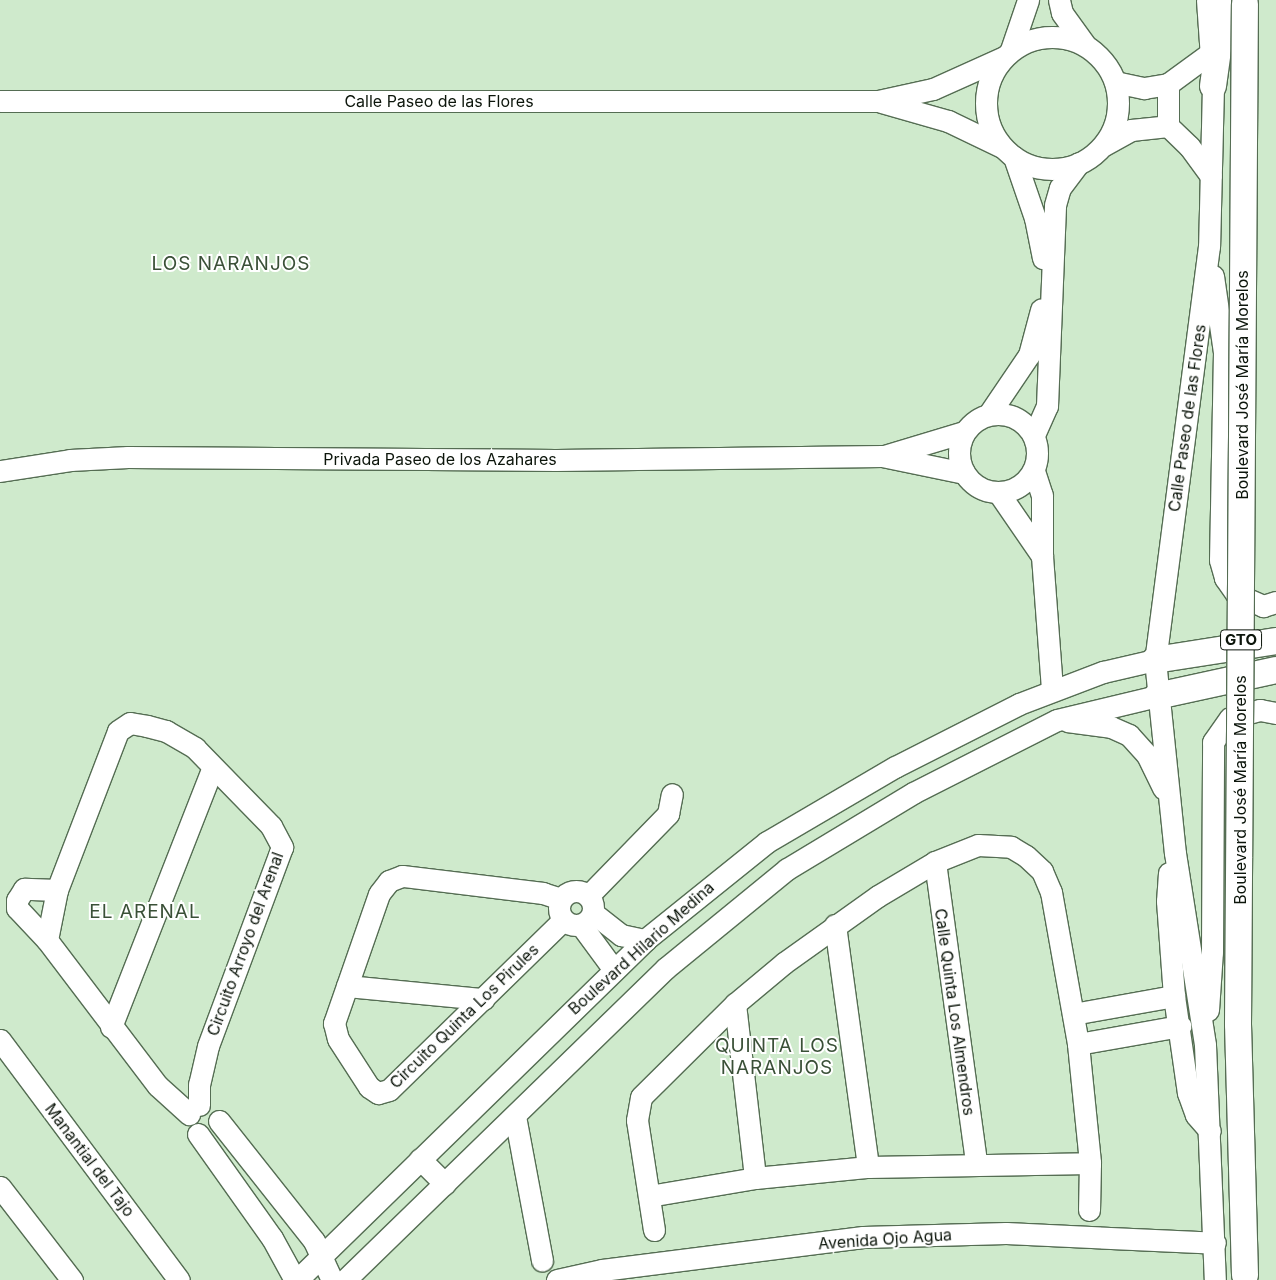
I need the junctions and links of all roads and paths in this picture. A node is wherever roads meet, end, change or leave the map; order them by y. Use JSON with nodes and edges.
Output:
{"nodes":[{"id":1,"x":1028,"y":0,"type":"edge"},
{"id":2,"x":1059,"y":0,"type":"edge"},
{"id":3,"x":1207,"y":0,"type":"edge"},
{"id":4,"x":1238,"y":1,"type":"edge"},
{"id":5,"x":1086,"y":45,"type":"junction"},
{"id":6,"x":1006,"y":54,"type":"junction"},
{"id":7,"x":1208,"y":54,"type":"junction"},
{"id":8,"x":1115,"y":82,"type":"junction"},
{"id":9,"x":1168,"y":84,"type":"junction"},
{"id":10,"x":1213,"y":86,"type":"junction"},
{"id":11,"x":878,"y":101,"type":"junction"},
{"id":12,"x":0,"y":102,"type":"edge"},
{"id":13,"x":1168,"y":126,"type":"junction"},
{"id":14,"x":1103,"y":145,"type":"junction"},
{"id":15,"x":1009,"y":152,"type":"junction"},
{"id":16,"x":1079,"y":164,"type":"junction"},
{"id":17,"x":1212,"y":176,"type":"junction"},
{"id":18,"x":1209,"y":246,"type":"junction"},
{"id":19,"x":989,"y":414,"type":"junction"},
{"id":20,"x":964,"y":432,"type":"junction"},
{"id":21,"x":1034,"y":435,"type":"junction"},
{"id":22,"x":882,"y":456,"type":"junction"},
{"id":23,"x":0,"y":471,"type":"edge"},
{"id":24,"x":1034,"y":471,"type":"junction"},
{"id":25,"x":964,"y":473,"type":"junction"},
{"id":26,"x":998,"y":492,"type":"junction"},
{"id":27,"x":1042,"y":556,"type":"junction"},
{"id":28,"x":1276,"y":602,"type":"edge"},
{"id":29,"x":1276,"y":640,"type":"edge"},
{"id":30,"x":1155,"y":660,"type":"junction"},
{"id":31,"x":1276,"y":670,"type":"edge"},
{"id":32,"x":1052,"y":689,"type":"junction"},
{"id":33,"x":1157,"y":696,"type":"junction"},
{"id":34,"x":1276,"y":713,"type":"edge"},
{"id":35,"x":1057,"y":720,"type":"junction"},
{"id":36,"x":213,"y":766,"type":"junction"},
{"id":37,"x":672,"y":794,"type":"dead end"},
{"id":38,"x":1172,"y":814,"type":"junction"},
{"id":39,"x":767,"y":842,"type":"junction"},
{"id":40,"x":1175,"y":853,"type":"junction"},
{"id":41,"x":935,"y":862,"type":"junction"},
{"id":42,"x":787,"y":869,"type":"junction"},
{"id":43,"x":57,"y":890,"type":"junction"},
{"id":44,"x":577,"y":911,"type":"junction"},
{"id":45,"x":834,"y":925,"type":"junction"},
{"id":46,"x":47,"y":940,"type":"junction"},
{"id":47,"x":645,"y":940,"type":"junction"},
{"id":48,"x":614,"y":970,"type":"junction"},
{"id":49,"x":347,"y":986,"type":"junction"},
{"id":50,"x":1174,"y":996,"type":"junction"},
{"id":51,"x":483,"y":999,"type":"junction"},
{"id":52,"x":1140,"y":1002,"type":"junction"},
{"id":53,"x":735,"y":1004,"type":"junction"},
{"id":54,"x":1073,"y":1014,"type":"junction"},
{"id":55,"x":111,"y":1026,"type":"junction"},
{"id":56,"x":1180,"y":1026,"type":"junction"},
{"id":57,"x":1143,"y":1030,"type":"junction"},
{"id":58,"x":0,"y":1040,"type":"edge"},
{"id":59,"x":1078,"y":1044,"type":"junction"},
{"id":60,"x":1205,"y":1046,"type":"junction"},
{"id":61,"x":194,"y":1110,"type":"junction"},
{"id":62,"x":514,"y":1116,"type":"junction"},
{"id":63,"x":219,"y":1121,"type":"junction"},
{"id":64,"x":1210,"y":1131,"type":"junction"},
{"id":65,"x":198,"y":1134,"type":"junction"},
{"id":66,"x":420,"y":1159,"type":"junction"},
{"id":67,"x":976,"y":1163,"type":"junction"},
{"id":68,"x":1090,"y":1163,"type":"junction"},
{"id":69,"x":868,"y":1167,"type":"junction"},
{"id":70,"x":754,"y":1178,"type":"junction"},
{"id":71,"x":445,"y":1184,"type":"junction"},
{"id":72,"x":0,"y":1187,"type":"edge"},
{"id":73,"x":649,"y":1196,"type":"junction"},
{"id":74,"x":1090,"y":1210,"type":"dead end"},
{"id":75,"x":654,"y":1230,"type":"dead end"},
{"id":76,"x":1215,"y":1243,"type":"junction"},
{"id":77,"x":322,"y":1255,"type":"junction"},
{"id":78,"x":542,"y":1260,"type":"dead end"},
{"id":79,"x":174,"y":1278,"type":"edge"},
{"id":80,"x":1245,"y":1278,"type":"edge"},
{"id":81,"x":72,"y":1280,"type":"edge"},
{"id":82,"x":296,"y":1280,"type":"edge"},
{"id":83,"x":332,"y":1280,"type":"edge"},
{"id":84,"x":345,"y":1280,"type":"edge"},
{"id":85,"x":557,"y":1280,"type":"edge"},
{"id":86,"x":1215,"y":1280,"type":"edge"}],
"edges":[{"from":1,"to":6,"type":"street"},
{"from":2,"to":5,"type":"street"},
{"from":3,"to":7,"type":"street","name":"Calle Paseo de las Flores"},
{"from":4,"to":10,"type":"main road"},
{"from":4,"to":80,"type":"main road","name":"Boulevard José María Morelos","number":"GTO","bridge":true},
{"from":5,"to":6,"type":"street"},
{"from":5,"to":8,"type":"street"},
{"from":6,"to":11,"type":"street","name":"Calle Paseo de las Flores"},
{"from":6,"to":15,"type":"street"},
{"from":7,"to":9,"type":"street"},
{"from":7,"to":10,"type":"street","name":"Calle Paseo de las Flores"},
{"from":8,"to":9,"type":"street"},
{"from":8,"to":14,"type":"street"},
{"from":9,"to":13,"type":"street"},
{"from":10,"to":17,"type":"street","name":"Calle Paseo de las Flores"},
{"from":11,"to":12,"type":"street","name":"Calle Paseo de las Flores"},
{"from":11,"to":15,"type":"street","name":"Calle Paseo de las Flores"},
{"from":13,"to":14,"type":"street"},
{"from":13,"to":17,"type":"street"},
{"from":14,"to":16,"type":"street"},
{"from":15,"to":16,"type":"street"},
{"from":15,"to":19,"type":"street"},
{"from":16,"to":21,"type":"street"},
{"from":17,"to":18,"type":"street","name":"Calle Paseo de las Flores"},
{"from":18,"to":28,"type":"street"},
{"from":18,"to":30,"type":"street","name":"Calle Paseo de las Flores"},
{"from":19,"to":20,"type":"street"},
{"from":19,"to":21,"type":"street"},
{"from":20,"to":22,"type":"street","name":"Privada Paseo de los Azahares"},
{"from":20,"to":25,"type":"street"},
{"from":21,"to":24,"type":"street"},
{"from":22,"to":23,"type":"street","name":"Privada Paseo de los Azahares"},
{"from":22,"to":25,"type":"street","name":"Privada Paseo de los Azahares"},
{"from":24,"to":26,"type":"street"},
{"from":24,"to":27,"type":"street"},
{"from":25,"to":26,"type":"street"},
{"from":26,"to":27,"type":"street"},
{"from":27,"to":32,"type":"street"},
{"from":29,"to":30,"type":"main road","name":"Boulevard Hilario Medina"},
{"from":30,"to":32,"type":"street","name":"Boulevard Hilario Medina"},
{"from":30,"to":33,"type":"street","name":"Calle Paseo de las Flores"},
{"from":31,"to":33,"type":"main road","name":"Boulevard Hilario Medina"},
{"from":32,"to":39,"type":"street","name":"Boulevard Hilario Medina"},
{"from":33,"to":35,"type":"street","name":"Boulevard Hilario Medina"},
{"from":33,"to":38,"type":"street","name":"Calle Paseo de las Flores"},
{"from":34,"to":60,"type":"street"},
{"from":35,"to":38,"type":"street"},
{"from":35,"to":42,"type":"street","name":"Boulevard Hilario Medina"},
{"from":36,"to":43,"type":"street","name":"Circuito Arroyo del Arenal"},
{"from":36,"to":55,"type":"street"},
{"from":36,"to":61,"type":"street","name":"Circuito Arroyo del Arenal"},
{"from":37,"to":44,"type":"street"},
{"from":38,"to":40,"type":"street"},
{"from":39,"to":42,"type":"street"},
{"from":39,"to":47,"type":"street","name":"Boulevard Hilario Medina"},
{"from":40,"to":50,"type":"street"},
{"from":40,"to":60,"type":"street"},
{"from":41,"to":45,"type":"street"},
{"from":41,"to":54,"type":"street"},
{"from":41,"to":67,"type":"street","name":"Calle Quinta Los Almendros"},
{"from":42,"to":62,"type":"street","name":"Boulevard Hilario Medina"},
{"from":43,"to":46,"type":"street","name":"Circuito Arroyo del Arenal"},
{"from":43,"to":46,"type":"street"},
{"from":44,"to":47,"type":"street","name":"Circuito Quinta Los Pirules"},
{"from":44,"to":48,"type":"street"},
{"from":44,"to":49,"type":"street","name":"Circuito Quinta Los Pirules"},
{"from":44,"to":51,"type":"street","name":"Circuito Quinta Los Pirules"},
{"from":45,"to":53,"type":"street"},
{"from":45,"to":69,"type":"street"},
{"from":46,"to":55,"type":"street"},
{"from":47,"to":48,"type":"street","name":"Boulevard Hilario Medina"},
{"from":48,"to":66,"type":"street","name":"Boulevard Hilario Medina"},
{"from":49,"to":51,"type":"street"},
{"from":49,"to":51,"type":"street","name":"Circuito Quinta Los Pirules"},
{"from":50,"to":52,"type":"street"},
{"from":50,"to":56,"type":"street"},
{"from":52,"to":54,"type":"street"},
{"from":52,"to":57,"type":"street"},
{"from":53,"to":70,"type":"street"},
{"from":53,"to":73,"type":"street"},
{"from":54,"to":59,"type":"street"},
{"from":55,"to":61,"type":"street"},
{"from":56,"to":57,"type":"street"},
{"from":56,"to":64,"type":"street"},
{"from":57,"to":59,"type":"street"},
{"from":58,"to":79,"type":"street","name":"Manantial del Tajo"},
{"from":59,"to":68,"type":"street"},
{"from":60,"to":64,"type":"street"},
{"from":61,"to":63,"type":"street"},
{"from":61,"to":65,"type":"street"},
{"from":62,"to":71,"type":"street","name":"Boulevard Hilario Medina"},
{"from":62,"to":78,"type":"street"},
{"from":63,"to":65,"type":"street"},
{"from":63,"to":77,"type":"street"},
{"from":64,"to":76,"type":"street"},
{"from":65,"to":82,"type":"street"},
{"from":66,"to":71,"type":"street"},
{"from":66,"to":77,"type":"street","name":"Boulevard Hilario Medina"},
{"from":67,"to":68,"type":"street"},
{"from":67,"to":69,"type":"street"},
{"from":68,"to":74,"type":"street"},
{"from":69,"to":70,"type":"street"},
{"from":70,"to":73,"type":"street"},
{"from":71,"to":84,"type":"street","name":"Boulevard Hilario Medina"},
{"from":72,"to":81,"type":"street"},
{"from":73,"to":75,"type":"street"},
{"from":76,"to":85,"type":"street","name":"Avenida Ojo Agua"},
{"from":76,"to":86,"type":"street"},
{"from":77,"to":82,"type":"street","name":"Boulevard Hilario Medina"},
{"from":77,"to":83,"type":"street"}]}
